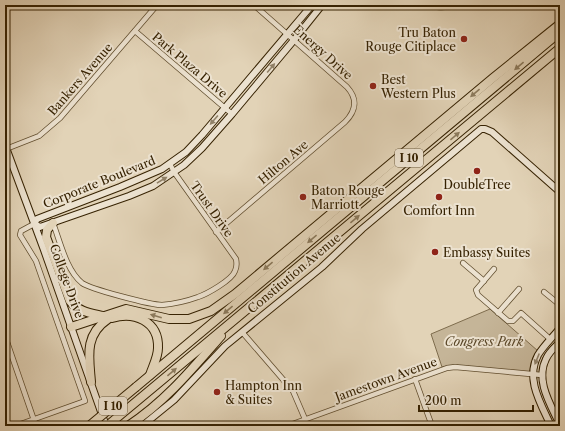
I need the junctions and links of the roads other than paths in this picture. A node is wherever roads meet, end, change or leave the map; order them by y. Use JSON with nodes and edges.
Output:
{"nodes":[{"id":1,"x":157,"y":5,"type":"edge"},
{"id":2,"x":254,"y":5,"type":"edge"},
{"id":3,"x":312,"y":5,"type":"edge"},
{"id":4,"x":322,"y":5,"type":"edge"},
{"id":5,"x":428,"y":5,"type":"edge"},
{"id":6,"x":454,"y":5,"type":"edge"},
{"id":7,"x":560,"y":24,"type":"edge"},
{"id":8,"x":135,"y":31,"type":"junction"},
{"id":9,"x":560,"y":32,"type":"edge"},
{"id":10,"x":288,"y":35,"type":"junction"},
{"id":11,"x":294,"y":40,"type":"junction"},
{"id":12,"x":560,"y":48,"type":"edge"},
{"id":13,"x":256,"y":72,"type":"junction"},
{"id":14,"x":257,"y":84,"type":"junction"},
{"id":15,"x":355,"y":102,"type":"joint"},
{"id":16,"x":225,"y":108,"type":"junction"},
{"id":17,"x":232,"y":114,"type":"junction"},
{"id":18,"x":5,"y":148,"type":"edge"},
{"id":19,"x":186,"y":152,"type":"junction"},
{"id":20,"x":170,"y":164,"type":"junction"},
{"id":21,"x":184,"y":165,"type":"junction"},
{"id":22,"x":174,"y":172,"type":"junction"},
{"id":23,"x":140,"y":179,"type":"junction"},
{"id":24,"x":120,"y":187,"type":"junction"},
{"id":25,"x":560,"y":192,"type":"edge"},
{"id":26,"x":126,"y":197,"type":"junction"},
{"id":27,"x":84,"y":201,"type":"junction"},
{"id":28,"x":113,"y":202,"type":"junction"},
{"id":29,"x":84,"y":212,"type":"junction"},
{"id":30,"x":54,"y":223,"type":"junction"},
{"id":31,"x":34,"y":224,"type":"junction"},
{"id":32,"x":216,"y":232,"type":"junction"},
{"id":33,"x":463,"y":263,"type":"dead end"},
{"id":34,"x":494,"y":269,"type":"dead end"},
{"id":35,"x":484,"y":281,"type":"junction"},
{"id":36,"x":518,"y":289,"type":"dead end"},
{"id":37,"x":544,"y":292,"type":"dead end"},
{"id":38,"x":560,"y":305,"type":"edge"},
{"id":39,"x":498,"y":313,"type":"junction"},
{"id":40,"x":239,"y":316,"type":"junction"},
{"id":41,"x":106,"y":318,"type":"junction"},
{"id":42,"x":560,"y":328,"type":"edge"},
{"id":43,"x":72,"y":329,"type":"junction"},
{"id":44,"x":242,"y":332,"type":"junction"},
{"id":45,"x":5,"y":336,"type":"edge"},
{"id":46,"x":550,"y":339,"type":"junction"},
{"id":47,"x":560,"y":342,"type":"edge"},
{"id":48,"x":150,"y":375,"type":"junction"},
{"id":49,"x":533,"y":375,"type":"junction"},
{"id":50,"x":542,"y":375,"type":"junction"},
{"id":51,"x":415,"y":379,"type":"junction"},
{"id":52,"x":91,"y":382,"type":"junction"},
{"id":53,"x":33,"y":419,"type":"junction"},
{"id":54,"x":305,"y":420,"type":"junction"},
{"id":55,"x":130,"y":425,"type":"edge"},
{"id":56,"x":560,"y":425,"type":"edge"},
{"id":57,"x":15,"y":426,"type":"edge"},
{"id":58,"x":36,"y":426,"type":"edge"},
{"id":59,"x":89,"y":426,"type":"edge"},
{"id":60,"x":106,"y":426,"type":"edge"},
{"id":61,"x":142,"y":426,"type":"edge"},
{"id":62,"x":287,"y":426,"type":"edge"},
{"id":63,"x":432,"y":426,"type":"edge"},
{"id":64,"x":551,"y":426,"type":"edge"}],
"edges":[{"from":1,"to":8,"type":"street","name":"Bankers Avenue"},
{"from":2,"to":10,"type":"street","name":"Energy Drive"},
{"from":3,"to":10,"type":"street","name":"Corporate Boulevard"},
{"from":4,"to":11,"type":"street","name":"Corporate Boulevard"},
{"from":5,"to":6,"type":"street"},
{"from":7,"to":41,"type":"highway","one_way":true},
{"from":8,"to":16,"type":"street","name":"Park Plaza Drive"},
{"from":8,"to":18,"type":"street","name":"Bankers Avenue"},
{"from":9,"to":48,"type":"highway","number":"I 10","one_way":true},
{"from":10,"to":11,"type":"street","name":"Energy Drive"},
{"from":10,"to":13,"type":"street","name":"Corporate Boulevard"},
{"from":14,"to":11,"type":"street","name":"Corporate Boulevard","one_way":true},
{"from":11,"to":15,"type":"street","name":"Energy Drive"},
{"from":40,"to":12,"type":"highway","number":"I 10","one_way":true},
{"from":13,"to":14,"type":"street"},
{"from":13,"to":16,"type":"street","name":"Corporate Boulevard"},
{"from":14,"to":17,"type":"street","name":"Corporate Boulevard"},
{"from":15,"to":32,"type":"street","name":"Hilton Ave"},
{"from":16,"to":17,"type":"street","name":"Park Plaza Drive"},
{"from":16,"to":19,"type":"street","name":"Corporate Boulevard","one_way":true},
{"from":17,"to":21,"type":"street","name":"Corporate Boulevard"},
{"from":18,"to":31,"type":"street","name":"College Drive"},
{"from":19,"to":20,"type":"street","name":"Corporate Boulevard"},
{"from":19,"to":21,"type":"street"},
{"from":20,"to":22,"type":"street","name":"Trust Drive"},
{"from":20,"to":23,"type":"street","name":"Corporate Boulevard"},
{"from":21,"to":22,"type":"street","name":"Corporate Boulevard"},
{"from":26,"to":22,"type":"street","name":"Corporate Boulevard","one_way":true},
{"from":22,"to":32,"type":"street","name":"Trust Drive"},
{"from":23,"to":24,"type":"street","name":"Corporate Boulevard"},
{"from":23,"to":26,"type":"street"},
{"from":24,"to":27,"type":"street","name":"Corporate Boulevard"},
{"from":24,"to":28,"type":"street"},
{"from":25,"to":44,"type":"street","name":"Constitution Avenue"},
{"from":26,"to":28,"type":"street","name":"Corporate Boulevard"},
{"from":27,"to":29,"type":"street"},
{"from":27,"to":31,"type":"street","name":"Corporate Boulevard"},
{"from":28,"to":29,"type":"street","name":"Corporate Boulevard"},
{"from":29,"to":30,"type":"street","name":"Corporate Boulevard"},
{"from":30,"to":31,"type":"street","name":"Corporate Boulevard"},
{"from":30,"to":32,"type":"street","name":"Trust Drive"},
{"from":30,"to":41,"type":"highway"},
{"from":31,"to":43,"type":"street","name":"College Drive"},
{"from":31,"to":53,"type":"street"},
{"from":33,"to":35,"type":"street"},
{"from":34,"to":35,"type":"street"},
{"from":35,"to":39,"type":"street"},
{"from":36,"to":39,"type":"street"},
{"from":37,"to":38,"type":"street"},
{"from":39,"to":46,"type":"street"},
{"from":40,"to":55,"type":"highway"},
{"from":60,"to":40,"type":"highway","number":"I 10","one_way":true},
{"from":41,"to":43,"type":"highway"},
{"from":41,"to":48,"type":"highway"},
{"from":41,"to":52,"type":"highway"},
{"from":42,"to":46,"type":"street"},
{"from":43,"to":52,"type":"street","name":"College Drive"},
{"from":44,"to":54,"type":"street"},
{"from":44,"to":61,"type":"street","name":"Constitution Avenue"},
{"from":45,"to":53,"type":"street"},
{"from":46,"to":49,"type":"street","one_way":true},
{"from":47,"to":50,"type":"street"},
{"from":48,"to":59,"type":"highway","number":"I 10","bridge":true},
{"from":49,"to":50,"type":"street","name":"Jamestown Avenue"},
{"from":49,"to":51,"type":"street","name":"Jamestown Avenue"},
{"from":49,"to":64,"type":"street"},
{"from":50,"to":56,"type":"street"},
{"from":51,"to":54,"type":"street","name":"Jamestown Avenue"},
{"from":51,"to":63,"type":"street"},
{"from":52,"to":60,"type":"street","name":"College Drive"},
{"from":53,"to":57,"type":"street"},
{"from":53,"to":58,"type":"street"},
{"from":54,"to":62,"type":"street","name":"Jamestown Avenue"}]}
